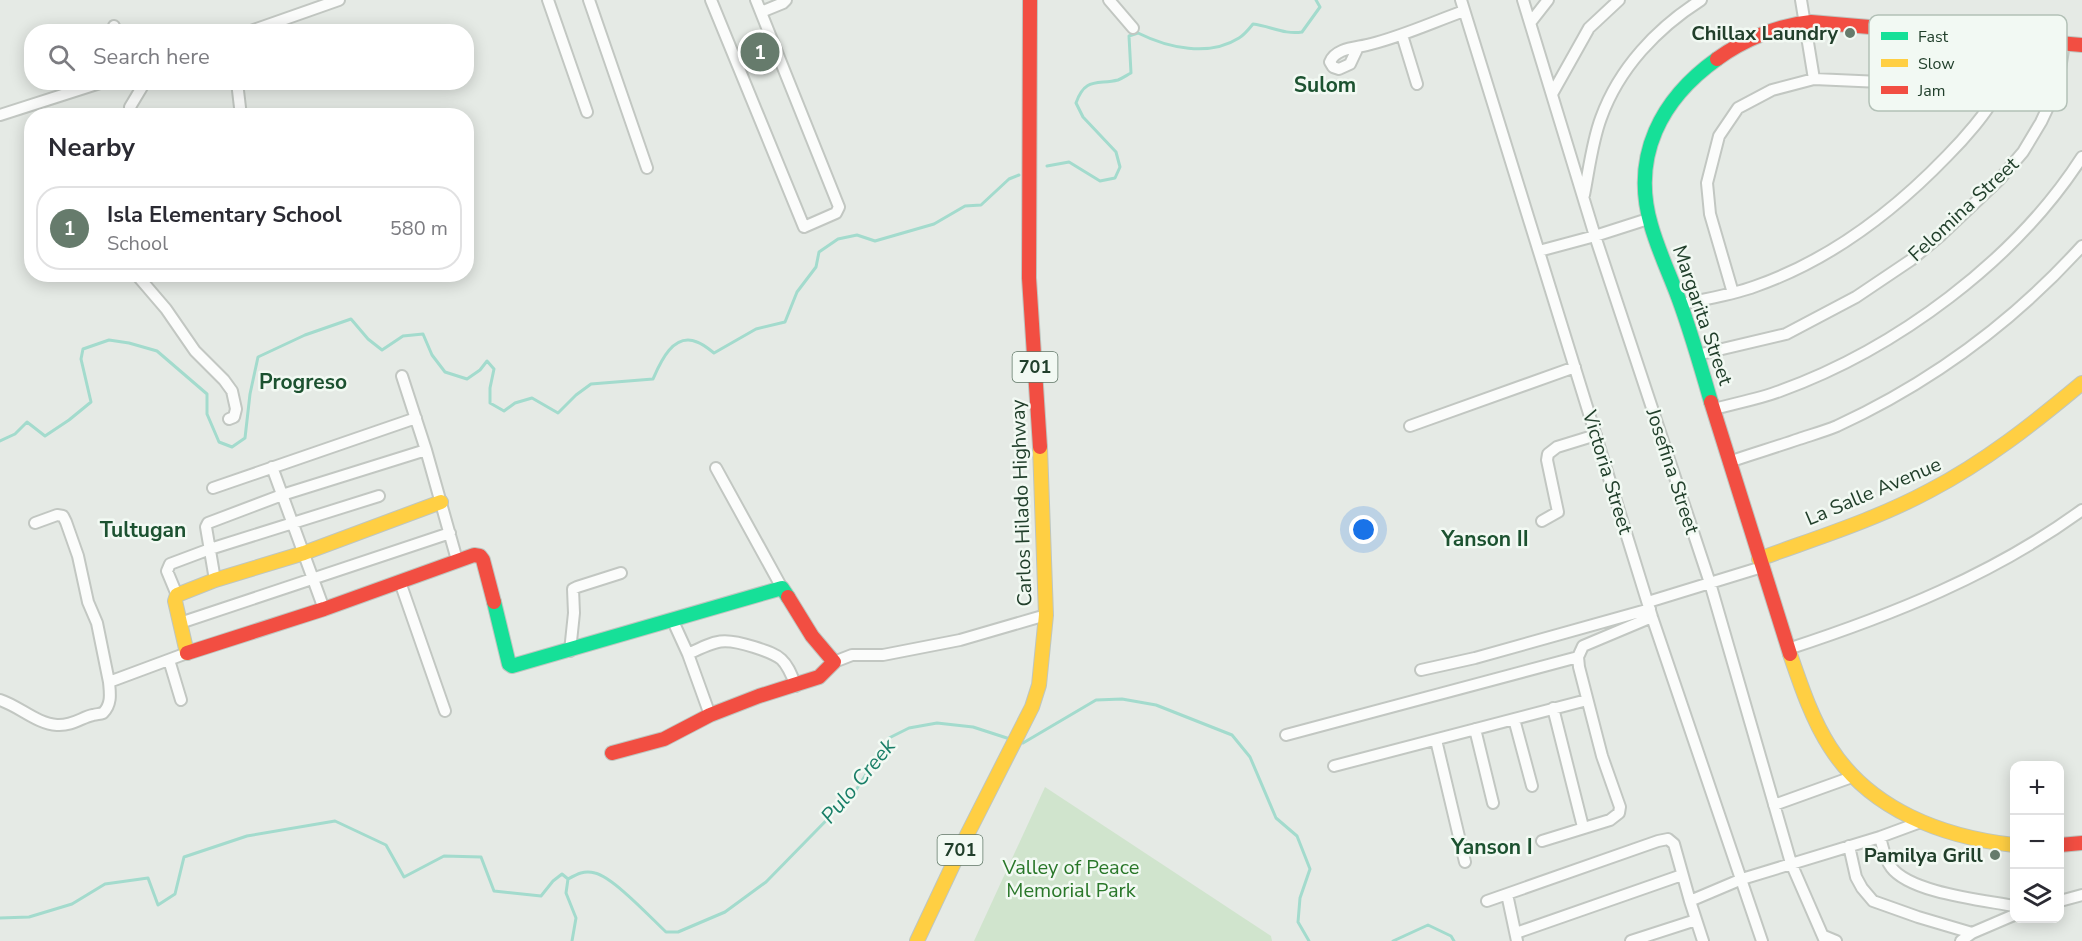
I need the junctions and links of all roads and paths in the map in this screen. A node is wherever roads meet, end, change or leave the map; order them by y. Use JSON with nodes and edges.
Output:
{"nodes":[{"id":1,"x":339,"y":0,"type":"edge"},
{"id":2,"x":548,"y":0,"type":"edge"},
{"id":3,"x":589,"y":0,"type":"edge"},
{"id":4,"x":711,"y":0,"type":"edge"},
{"id":5,"x":756,"y":0,"type":"edge"},
{"id":6,"x":786,"y":0,"type":"edge"},
{"id":7,"x":1030,"y":0,"type":"edge"},
{"id":8,"x":1109,"y":0,"type":"edge"},
{"id":9,"x":1523,"y":0,"type":"edge"},
{"id":10,"x":1548,"y":0,"type":"edge"},
{"id":11,"x":1619,"y":0,"type":"edge"},
{"id":12,"x":1701,"y":0,"type":"edge"},
{"id":13,"x":1801,"y":0,"type":"edge"},
{"id":14,"x":1462,"y":5,"type":"edge"},
{"id":15,"x":761,"y":12,"type":"junction"},
{"id":16,"x":1530,"y":23,"type":"junction"},
{"id":17,"x":1805,"y":23,"type":"junction"},
{"id":18,"x":271,"y":24,"type":"edge"},
{"id":19,"x":1133,"y":28,"type":"dead end"},
{"id":20,"x":1869,"y":28,"type":"edge"},
{"id":21,"x":1402,"y":35,"type":"junction"},
{"id":22,"x":2067,"y":44,"type":"edge"},
{"id":23,"x":2082,"y":45,"type":"edge"},
{"id":24,"x":1358,"y":47,"type":"dead end"},
{"id":25,"x":1814,"y":79,"type":"junction"},
{"id":26,"x":1869,"y":81,"type":"edge"},
{"id":27,"x":1417,"y":84,"type":"dead end"},
{"id":28,"x":78,"y":90,"type":"edge"},
{"id":29,"x":140,"y":90,"type":"edge"},
{"id":30,"x":238,"y":90,"type":"edge"},
{"id":31,"x":1552,"y":94,"type":"junction"},
{"id":32,"x":130,"y":108,"type":"edge"},
{"id":33,"x":240,"y":108,"type":"edge"},
{"id":34,"x":1984,"y":111,"type":"edge"},
{"id":35,"x":2046,"y":111,"type":"edge"},
{"id":36,"x":586,"y":112,"type":"dead end"},
{"id":37,"x":0,"y":115,"type":"edge"},
{"id":38,"x":2082,"y":157,"type":"edge"},
{"id":39,"x":647,"y":168,"type":"dead end"},
{"id":40,"x":1584,"y":195,"type":"junction"},
{"id":41,"x":1648,"y":219,"type":"junction"},
{"id":42,"x":1595,"y":236,"type":"junction"},
{"id":43,"x":2082,"y":246,"type":"edge"},
{"id":44,"x":1539,"y":251,"type":"junction"},
{"id":45,"x":143,"y":282,"type":"edge"},
{"id":46,"x":1733,"y":293,"type":"junction"},
{"id":47,"x":1681,"y":304,"type":"junction"},
{"id":48,"x":1697,"y":356,"type":"junction"},
{"id":49,"x":1575,"y":368,"type":"junction"},
{"id":50,"x":402,"y":376,"type":"dead end"},
{"id":51,"x":2082,"y":383,"type":"edge"},
{"id":52,"x":1714,"y":409,"type":"junction"},
{"id":53,"x":416,"y":418,"type":"junction"},
{"id":54,"x":229,"y":419,"type":"dead end"},
{"id":55,"x":1410,"y":426,"type":"dead end"},
{"id":56,"x":1596,"y":435,"type":"junction"},
{"id":57,"x":426,"y":450,"type":"junction"},
{"id":58,"x":1729,"y":462,"type":"junction"},
{"id":59,"x":272,"y":467,"type":"junction"},
{"id":60,"x":716,"y":468,"type":"dead end"},
{"id":61,"x":213,"y":488,"type":"dead end"},
{"id":62,"x":282,"y":495,"type":"junction"},
{"id":63,"x":379,"y":496,"type":"dead end"},
{"id":64,"x":441,"y":502,"type":"junction"},
{"id":65,"x":2082,"y":510,"type":"edge"},
{"id":66,"x":1542,"y":521,"type":"dead end"},
{"id":67,"x":35,"y":523,"type":"dead end"},
{"id":68,"x":293,"y":525,"type":"junction"},
{"id":69,"x":450,"y":533,"type":"junction"},
{"id":70,"x":210,"y":549,"type":"junction"},
{"id":71,"x":304,"y":553,"type":"junction"},
{"id":72,"x":457,"y":560,"type":"junction"},
{"id":73,"x":1760,"y":563,"type":"junction"},
{"id":74,"x":621,"y":573,"type":"dead end"},
{"id":75,"x":312,"y":578,"type":"junction"},
{"id":76,"x":215,"y":580,"type":"junction"},
{"id":77,"x":400,"y":582,"type":"junction"},
{"id":78,"x":1710,"y":583,"type":"junction"},
{"id":79,"x":782,"y":588,"type":"junction"},
{"id":80,"x":177,"y":595,"type":"junction"},
{"id":81,"x":324,"y":609,"type":"junction"},
{"id":82,"x":1650,"y":609,"type":"junction"},
{"id":83,"x":1046,"y":615,"type":"junction"},
{"id":84,"x":672,"y":619,"type":"junction"},
{"id":85,"x":180,"y":623,"type":"junction"},
{"id":86,"x":1788,"y":649,"type":"junction"},
{"id":87,"x":570,"y":651,"type":"junction"},
{"id":88,"x":187,"y":653,"type":"junction"},
{"id":89,"x":688,"y":654,"type":"junction"},
{"id":90,"x":1578,"y":657,"type":"junction"},
{"id":91,"x":169,"y":660,"type":"junction"},
{"id":92,"x":834,"y":662,"type":"junction"},
{"id":93,"x":1421,"y":670,"type":"dead end"},
{"id":94,"x":109,"y":682,"type":"junction"},
{"id":95,"x":796,"y":686,"type":"junction"},
{"id":96,"x":0,"y":700,"type":"edge"},
{"id":97,"x":181,"y":700,"type":"dead end"},
{"id":98,"x":1587,"y":700,"type":"junction"},
{"id":99,"x":1553,"y":708,"type":"junction"},
{"id":100,"x":445,"y":711,"type":"dead end"},
{"id":101,"x":710,"y":715,"type":"junction"},
{"id":102,"x":1514,"y":719,"type":"junction"},
{"id":103,"x":1475,"y":729,"type":"junction"},
{"id":104,"x":1286,"y":735,"type":"dead end"},
{"id":105,"x":1436,"y":741,"type":"junction"},
{"id":106,"x":612,"y":753,"type":"dead end"},
{"id":107,"x":1334,"y":766,"type":"dead end"},
{"id":108,"x":1852,"y":777,"type":"junction"},
{"id":109,"x":1532,"y":786,"type":"dead end"},
{"id":110,"x":1493,"y":803,"type":"dead end"},
{"id":111,"x":1774,"y":805,"type":"junction"},
{"id":112,"x":1918,"y":823,"type":"junction"},
{"id":113,"x":1584,"y":827,"type":"junction"},
{"id":114,"x":1880,"y":837,"type":"junction"},
{"id":115,"x":1542,"y":841,"type":"dead end"},
{"id":116,"x":2082,"y":843,"type":"edge"},
{"id":117,"x":2010,"y":845,"type":"edge"},
{"id":118,"x":2064,"y":845,"type":"edge"},
{"id":119,"x":1849,"y":846,"type":"junction"},
{"id":120,"x":1465,"y":862,"type":"dead end"},
{"id":121,"x":1791,"y":863,"type":"junction"},
{"id":122,"x":1682,"y":875,"type":"junction"},
{"id":123,"x":1742,"y":879,"type":"junction"},
{"id":124,"x":1507,"y":894,"type":"junction"},
{"id":125,"x":2082,"y":895,"type":"edge"},
{"id":126,"x":2064,"y":900,"type":"edge"},
{"id":127,"x":1487,"y":901,"type":"dead end"},
{"id":128,"x":1690,"y":901,"type":"junction"},
{"id":129,"x":2010,"y":905,"type":"edge"},
{"id":130,"x":2010,"y":917,"type":"edge"},
{"id":131,"x":1696,"y":920,"type":"junction"},
{"id":132,"x":1972,"y":933,"type":"junction"},
{"id":133,"x":1517,"y":937,"type":"edge"},
{"id":134,"x":1824,"y":939,"type":"edge"},
{"id":135,"x":917,"y":941,"type":"edge"},
{"id":136,"x":1631,"y":941,"type":"edge"},
{"id":137,"x":1703,"y":941,"type":"edge"},
{"id":138,"x":1762,"y":941,"type":"edge"},
{"id":139,"x":1836,"y":941,"type":"edge"},
{"id":140,"x":1961,"y":941,"type":"edge"}],
"edges":[{"from":1,"to":18,"type":"street"},
{"from":2,"to":36,"type":"street"},
{"from":3,"to":39,"type":"street"},
{"from":4,"to":15,"type":"street"},
{"from":5,"to":15,"type":"street"},
{"from":6,"to":15,"type":"street"},
{"from":7,"to":83,"type":"street","name":"Carlos Hilado Highway","number":"701"},
{"from":8,"to":19,"type":"street"},
{"from":9,"to":16,"type":"street","name":"Josefina Street"},
{"from":10,"to":16,"type":"street"},
{"from":11,"to":31,"type":"street"},
{"from":12,"to":40,"type":"street"},
{"from":13,"to":17,"type":"street"},
{"from":14,"to":21,"type":"street"},
{"from":14,"to":44,"type":"street","name":"Victoria Street"},
{"from":16,"to":31,"type":"street","name":"Josefina Street"},
{"from":17,"to":20,"type":"street","name":"Margarita Street"},
{"from":17,"to":25,"type":"street"},
{"from":17,"to":41,"type":"street","name":"Margarita Street"},
{"from":21,"to":24,"type":"street"},
{"from":21,"to":27,"type":"street"},
{"from":22,"to":23,"type":"street","name":"Margarita Street"},
{"from":25,"to":26,"type":"street"},
{"from":25,"to":46,"type":"street"},
{"from":28,"to":37,"type":"street"},
{"from":29,"to":32,"type":"street"},
{"from":30,"to":33,"type":"street"},
{"from":31,"to":40,"type":"street","name":"Josefina Street"},
{"from":34,"to":46,"type":"street"},
{"from":35,"to":48,"type":"street","name":"Felomina Street"},
{"from":38,"to":52,"type":"street"},
{"from":40,"to":42,"type":"street","name":"Josefina Street"},
{"from":41,"to":42,"type":"street"},
{"from":41,"to":47,"type":"street","name":"Margarita Street"},
{"from":42,"to":44,"type":"street"},
{"from":42,"to":78,"type":"street","name":"Josefina Street"},
{"from":43,"to":58,"type":"street"},
{"from":44,"to":49,"type":"street","name":"Victoria Street"},
{"from":45,"to":54,"type":"street"},
{"from":46,"to":47,"type":"street"},
{"from":47,"to":48,"type":"street","name":"Margarita Street"},
{"from":48,"to":52,"type":"street","name":"Margarita Street"},
{"from":49,"to":55,"type":"street"},
{"from":49,"to":56,"type":"street","name":"Victoria Street"},
{"from":50,"to":53,"type":"street"},
{"from":51,"to":73,"type":"street","name":"La Salle Avenue"},
{"from":52,"to":58,"type":"street","name":"Margarita Street"},
{"from":53,"to":57,"type":"street"},
{"from":53,"to":59,"type":"street"},
{"from":56,"to":66,"type":"street"},
{"from":56,"to":82,"type":"street","name":"Victoria Street"},
{"from":57,"to":62,"type":"street"},
{"from":57,"to":64,"type":"street"},
{"from":58,"to":73,"type":"street","name":"Margarita Street"},
{"from":59,"to":61,"type":"street"},
{"from":59,"to":62,"type":"street"},
{"from":60,"to":79,"type":"street"},
{"from":62,"to":68,"type":"street"},
{"from":62,"to":70,"type":"street"},
{"from":63,"to":68,"type":"street"},
{"from":64,"to":69,"type":"street"},
{"from":64,"to":71,"type":"street"},
{"from":65,"to":86,"type":"street"},
{"from":67,"to":94,"type":"street"},
{"from":68,"to":70,"type":"street"},
{"from":68,"to":71,"type":"street"},
{"from":69,"to":72,"type":"street"},
{"from":69,"to":75,"type":"street"},
{"from":70,"to":76,"type":"street"},
{"from":70,"to":80,"type":"street"},
{"from":71,"to":75,"type":"street"},
{"from":71,"to":76,"type":"street"},
{"from":72,"to":77,"type":"street"},
{"from":72,"to":87,"type":"street"},
{"from":73,"to":78,"type":"street"},
{"from":73,"to":86,"type":"street","name":"Margarita Street"},
{"from":74,"to":87,"type":"street"},
{"from":75,"to":81,"type":"street"},
{"from":75,"to":85,"type":"street"},
{"from":76,"to":80,"type":"street"},
{"from":77,"to":81,"type":"street"},
{"from":77,"to":100,"type":"street"},
{"from":78,"to":82,"type":"street"},
{"from":78,"to":111,"type":"street","name":"Josefina Street"},
{"from":79,"to":84,"type":"street"},
{"from":79,"to":92,"type":"street"},
{"from":80,"to":85,"type":"street"},
{"from":81,"to":88,"type":"street"},
{"from":82,"to":90,"type":"street"},
{"from":82,"to":93,"type":"street"},
{"from":82,"to":123,"type":"street","name":"Victoria Street"},
{"from":83,"to":92,"type":"street"},
{"from":83,"to":135,"type":"street","name":"Carlos Hilado Highway","number":"701"},
{"from":84,"to":87,"type":"street"},
{"from":84,"to":89,"type":"street"},
{"from":85,"to":88,"type":"street"},
{"from":86,"to":108,"type":"street","name":"Margarita Street"},
{"from":88,"to":91,"type":"street"},
{"from":89,"to":95,"type":"street"},
{"from":89,"to":101,"type":"street"},
{"from":90,"to":98,"type":"street"},
{"from":90,"to":104,"type":"street"},
{"from":91,"to":94,"type":"street"},
{"from":91,"to":97,"type":"street"},
{"from":92,"to":95,"type":"street"},
{"from":94,"to":96,"type":"street"},
{"from":95,"to":101,"type":"street"},
{"from":98,"to":99,"type":"street"},
{"from":98,"to":113,"type":"street"},
{"from":99,"to":102,"type":"street"},
{"from":99,"to":113,"type":"street"},
{"from":101,"to":106,"type":"street"},
{"from":102,"to":103,"type":"street"},
{"from":102,"to":109,"type":"street"},
{"from":103,"to":105,"type":"street"},
{"from":103,"to":110,"type":"street"},
{"from":105,"to":107,"type":"street"},
{"from":105,"to":120,"type":"street"},
{"from":108,"to":111,"type":"street"},
{"from":108,"to":112,"type":"street","name":"Margarita Street"},
{"from":111,"to":121,"type":"street","name":"Josefina Street"},
{"from":112,"to":114,"type":"street"},
{"from":112,"to":117,"type":"street","name":"Margarita Street"},
{"from":113,"to":115,"type":"street"},
{"from":114,"to":119,"type":"street"},
{"from":114,"to":129,"type":"street"},
{"from":116,"to":118,"type":"street"},
{"from":119,"to":121,"type":"street"},
{"from":119,"to":132,"type":"street"},
{"from":121,"to":123,"type":"street"},
{"from":121,"to":134,"type":"street","name":"Josefina Street"},
{"from":122,"to":124,"type":"street"},
{"from":122,"to":128,"type":"street"},
{"from":122,"to":133,"type":"street"},
{"from":123,"to":128,"type":"street"},
{"from":123,"to":138,"type":"street","name":"Victoria Street"},
{"from":124,"to":127,"type":"street"},
{"from":124,"to":133,"type":"street"},
{"from":125,"to":126,"type":"street"},
{"from":128,"to":131,"type":"street"},
{"from":130,"to":132,"type":"street"},
{"from":131,"to":136,"type":"street"},
{"from":131,"to":137,"type":"street"},
{"from":132,"to":140,"type":"street"},
{"from":134,"to":139,"type":"street"}]}
